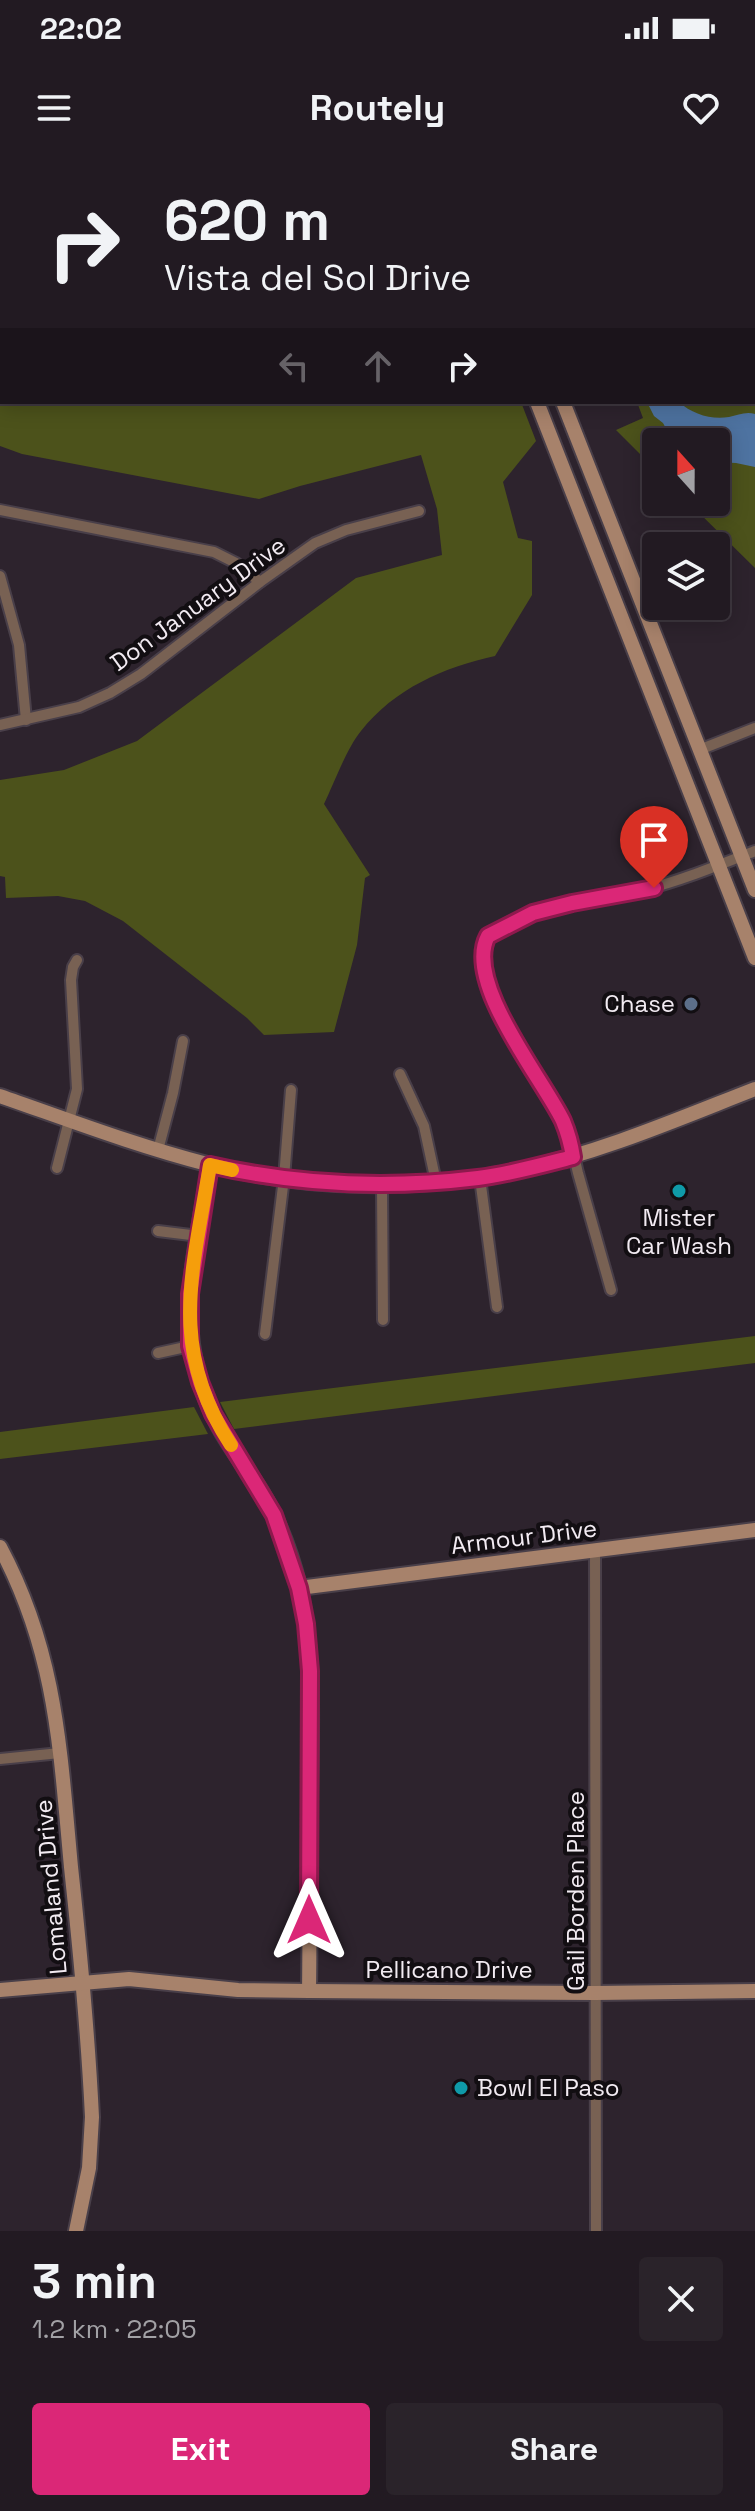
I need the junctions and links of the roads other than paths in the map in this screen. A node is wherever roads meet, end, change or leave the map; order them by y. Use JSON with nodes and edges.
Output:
{"nodes":[{"id":1,"x":538,"y":404,"type":"edge"},
{"id":2,"x":564,"y":404,"type":"edge"},
{"id":3,"x":1,"y":510,"type":"edge"},
{"id":4,"x":419,"y":511,"type":"dead end"},
{"id":5,"x":0,"y":524,"type":"edge"},
{"id":6,"x":0,"y":576,"type":"edge"},
{"id":7,"x":260,"y":582,"type":"junction"},
{"id":8,"x":4,"y":608,"type":"edge"},
{"id":9,"x":26,"y":720,"type":"junction"},
{"id":10,"x":0,"y":725,"type":"edge"},
{"id":11,"x":755,"y":728,"type":"edge"},
{"id":12,"x":699,"y":750,"type":"junction"},
{"id":13,"x":748,"y":854,"type":"edge"},
{"id":14,"x":719,"y":866,"type":"junction"},
{"id":15,"x":755,"y":890,"type":"edge"},
{"id":16,"x":755,"y":958,"type":"edge"},
{"id":17,"x":77,"y":960,"type":"dead end"},
{"id":18,"x":183,"y":1041,"type":"dead end"},
{"id":19,"x":400,"y":1074,"type":"dead end"},
{"id":20,"x":755,"y":1089,"type":"edge"},
{"id":21,"x":291,"y":1090,"type":"dead end"},
{"id":22,"x":0,"y":1096,"type":"edge"},
{"id":23,"x":67,"y":1119,"type":"junction"},
{"id":24,"x":158,"y":1150,"type":"junction"},
{"id":25,"x":573,"y":1157,"type":"junction"},
{"id":26,"x":210,"y":1165,"type":"junction"},
{"id":27,"x":57,"y":1168,"type":"dead end"},
{"id":28,"x":284,"y":1178,"type":"junction"},
{"id":29,"x":480,"y":1178,"type":"junction"},
{"id":30,"x":436,"y":1182,"type":"junction"},
{"id":31,"x":382,"y":1185,"type":"junction"},
{"id":32,"x":158,"y":1231,"type":"dead end"},
{"id":33,"x":199,"y":1236,"type":"junction"},
{"id":34,"x":611,"y":1290,"type":"dead end"},
{"id":35,"x":497,"y":1307,"type":"dead end"},
{"id":36,"x":383,"y":1320,"type":"dead end"},
{"id":37,"x":265,"y":1334,"type":"dead end"},
{"id":38,"x":190,"y":1346,"type":"junction"},
{"id":39,"x":158,"y":1353,"type":"dead end"},
{"id":40,"x":755,"y":1530,"type":"edge"},
{"id":41,"x":0,"y":1547,"type":"edge"},
{"id":42,"x":595,"y":1551,"type":"junction"},
{"id":43,"x":299,"y":1588,"type":"junction"},
{"id":44,"x":60,"y":1753,"type":"junction"},
{"id":45,"x":0,"y":1759,"type":"edge"},
{"id":46,"x":82,"y":1982,"type":"junction"},
{"id":47,"x":0,"y":1990,"type":"edge"},
{"id":48,"x":309,"y":1991,"type":"junction"},
{"id":49,"x":755,"y":1991,"type":"edge"},
{"id":50,"x":595,"y":1993,"type":"junction"},
{"id":51,"x":76,"y":2231,"type":"edge"},
{"id":52,"x":596,"y":2231,"type":"edge"}],
"edges":[{"from":1,"to":14,"type":"street"},
{"from":2,"to":12,"type":"street"},
{"from":3,"to":5,"type":"street"},
{"from":3,"to":7,"type":"street"},
{"from":4,"to":7,"type":"street","name":"Don January Drive"},
{"from":6,"to":8,"type":"street"},
{"from":7,"to":9,"type":"street","name":"Don January Drive"},
{"from":8,"to":9,"type":"street"},
{"from":9,"to":10,"type":"street","name":"Don January Drive"},
{"from":11,"to":12,"type":"street"},
{"from":12,"to":13,"type":"street"},
{"from":13,"to":14,"type":"street"},
{"from":13,"to":15,"type":"street"},
{"from":14,"to":16,"type":"street"},
{"from":14,"to":25,"type":"street"},
{"from":17,"to":23,"type":"street"},
{"from":18,"to":24,"type":"street"},
{"from":19,"to":30,"type":"street"},
{"from":20,"to":25,"type":"street"},
{"from":21,"to":28,"type":"street"},
{"from":22,"to":23,"type":"street"},
{"from":23,"to":24,"type":"street"},
{"from":23,"to":27,"type":"street"},
{"from":24,"to":26,"type":"street"},
{"from":25,"to":29,"type":"street"},
{"from":25,"to":34,"type":"street"},
{"from":26,"to":28,"type":"street"},
{"from":26,"to":33,"type":"street"},
{"from":28,"to":31,"type":"street"},
{"from":28,"to":37,"type":"street"},
{"from":29,"to":30,"type":"street"},
{"from":29,"to":35,"type":"street"},
{"from":30,"to":31,"type":"street"},
{"from":31,"to":36,"type":"street"},
{"from":32,"to":33,"type":"street"},
{"from":33,"to":38,"type":"street"},
{"from":38,"to":39,"type":"street"},
{"from":38,"to":43,"type":"street"},
{"from":40,"to":42,"type":"street","name":"Armour Drive"},
{"from":41,"to":44,"type":"street","name":"Lomaland Drive"},
{"from":42,"to":43,"type":"street","name":"Armour Drive"},
{"from":42,"to":50,"type":"street","name":"Gail Borden Place"},
{"from":43,"to":48,"type":"street"},
{"from":44,"to":45,"type":"street"},
{"from":44,"to":46,"type":"street","name":"Lomaland Drive"},
{"from":46,"to":47,"type":"street","name":"Pellicano Drive"},
{"from":46,"to":48,"type":"street","name":"Pellicano Drive"},
{"from":46,"to":51,"type":"street","name":"Lomaland Drive"},
{"from":48,"to":50,"type":"street","name":"Pellicano Drive"},
{"from":49,"to":50,"type":"street","name":"Pellicano Drive"},
{"from":50,"to":52,"type":"street","name":"Gail Borden Place"}]}
